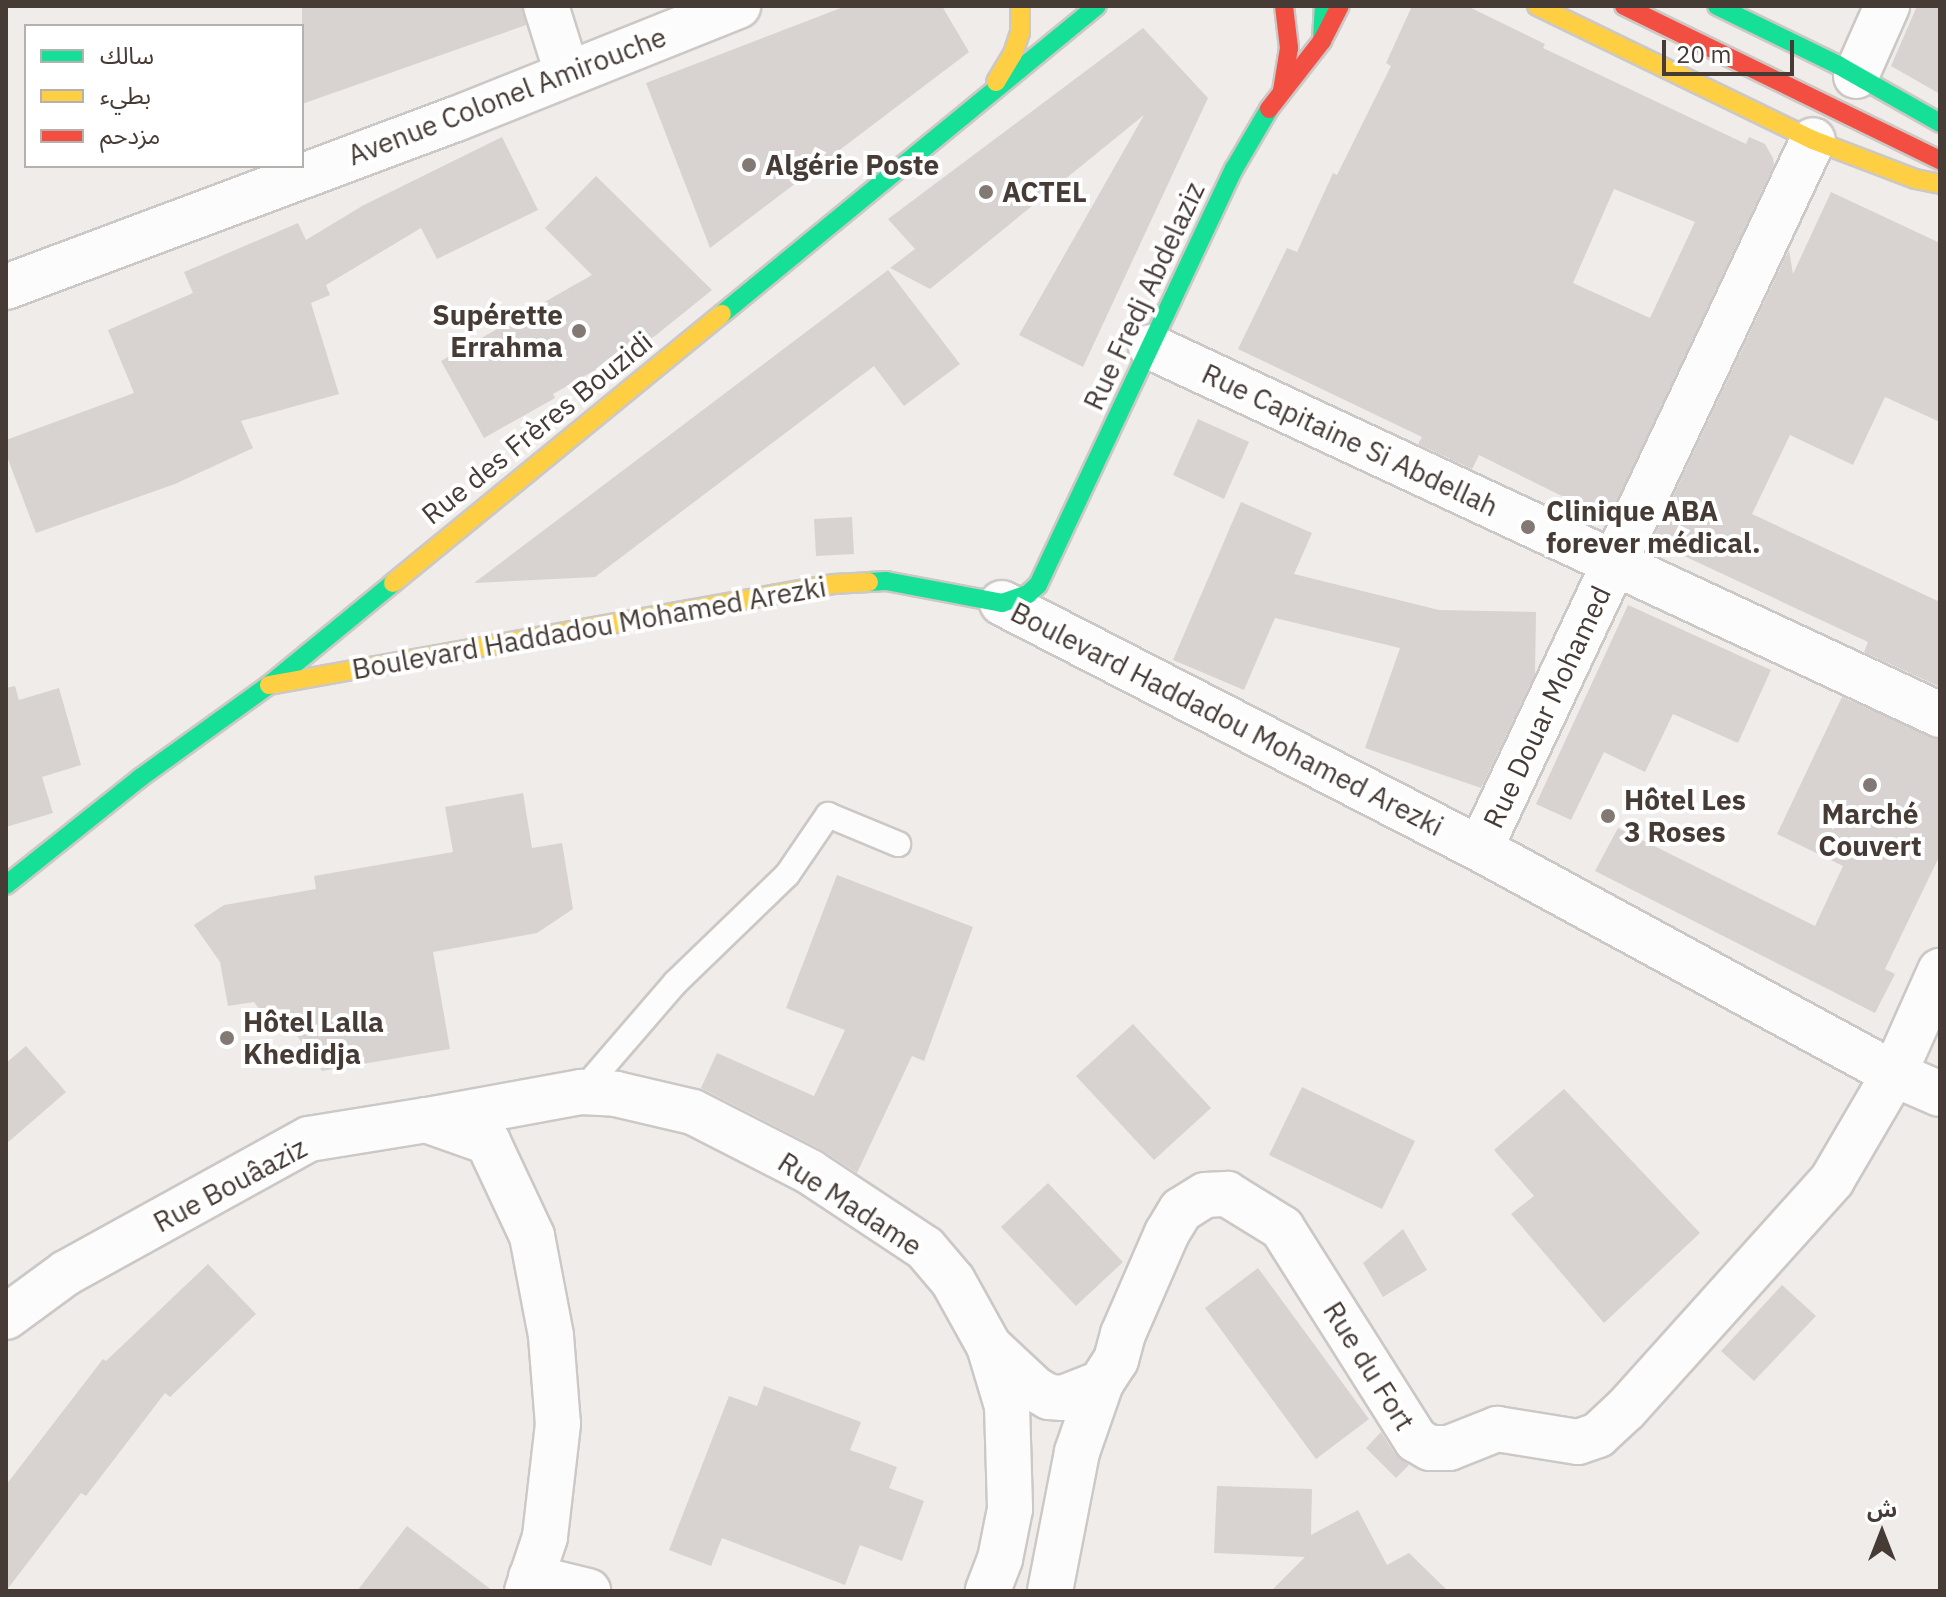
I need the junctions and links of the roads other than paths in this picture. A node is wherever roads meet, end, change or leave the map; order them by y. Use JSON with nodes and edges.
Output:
{"nodes":[{"id":1,"x":546,"y":6,"type":"edge"},
{"id":2,"x":738,"y":6,"type":"edge"},
{"id":3,"x":1020,"y":6,"type":"edge"},
{"id":4,"x":1097,"y":6,"type":"edge"},
{"id":5,"x":1284,"y":6,"type":"edge"},
{"id":6,"x":1324,"y":6,"type":"edge"},
{"id":7,"x":1340,"y":6,"type":"edge"},
{"id":8,"x":1537,"y":6,"type":"edge"},
{"id":9,"x":1624,"y":6,"type":"edge"},
{"id":10,"x":1717,"y":6,"type":"edge"},
{"id":11,"x":1887,"y":6,"type":"edge"},
{"id":12,"x":1322,"y":41,"type":"junction"},
{"id":13,"x":567,"y":73,"type":"junction"},
{"id":14,"x":1856,"y":76,"type":"junction"},
{"id":15,"x":1281,"y":93,"type":"junction"},
{"id":16,"x":988,"y":94,"type":"junction"},
{"id":17,"x":1940,"y":123,"type":"edge"},
{"id":18,"x":1813,"y":140,"type":"junction"},
{"id":19,"x":1940,"y":160,"type":"edge"},
{"id":20,"x":1940,"y":184,"type":"edge"},
{"id":21,"x":6,"y":287,"type":"edge"},
{"id":22,"x":1151,"y":347,"type":"junction"},
{"id":23,"x":1615,"y":565,"type":"junction"},
{"id":24,"x":1002,"y":603,"type":"junction"},
{"id":25,"x":269,"y":685,"type":"junction"},
{"id":26,"x":1940,"y":715,"type":"edge"},
{"id":27,"x":898,"y":844,"type":"dead end"},
{"id":28,"x":1480,"y":849,"type":"junction"},
{"id":29,"x":6,"y":885,"type":"edge"},
{"id":30,"x":1940,"y":971,"type":"edge"},
{"id":31,"x":1894,"y":1074,"type":"junction"},
{"id":32,"x":581,"y":1092,"type":"junction"},
{"id":33,"x":1940,"y":1094,"type":"edge"},
{"id":34,"x":426,"y":1120,"type":"junction"},
{"id":35,"x":6,"y":1317,"type":"edge"},
{"id":36,"x":989,"y":1346,"type":"junction"},
{"id":37,"x":1101,"y":1383,"type":"junction"},
{"id":38,"x":529,"y":1584,"type":"edge"},
{"id":39,"x":588,"y":1591,"type":"edge"},
{"id":40,"x":988,"y":1591,"type":"edge"},
{"id":41,"x":1050,"y":1591,"type":"edge"}],
"edges":[{"from":1,"to":13,"type":"street"},
{"from":2,"to":13,"type":"street","name":"Avenue Colonel Amirouche"},
{"from":3,"to":16,"type":"main road"},
{"from":4,"to":16,"type":"main road","name":"Rue des Frères Bouzidi"},
{"from":5,"to":15,"type":"main road"},
{"from":6,"to":12,"type":"main road"},
{"from":7,"to":12,"type":"main road","name":"Rue Fredj Abdelaziz"},
{"from":8,"to":18,"type":"main road"},
{"from":9,"to":19,"type":"main road"},
{"from":10,"to":14,"type":"main road"},
{"from":11,"to":14,"type":"street"},
{"from":12,"to":15,"type":"main road","name":"Rue Fredj Abdelaziz"},
{"from":13,"to":21,"type":"street","name":"Avenue Colonel Amirouche"},
{"from":14,"to":17,"type":"main road"},
{"from":15,"to":22,"type":"main road","name":"Rue Fredj Abdelaziz"},
{"from":16,"to":25,"type":"main road","name":"Rue des Frères Bouzidi"},
{"from":18,"to":20,"type":"main road"},
{"from":18,"to":23,"type":"street","name":"Rue Douar Mohamed"},
{"from":22,"to":23,"type":"street","name":"Rue Capitaine Si Abdellah"},
{"from":22,"to":24,"type":"main road","name":"Rue Fredj Abdelaziz"},
{"from":23,"to":26,"type":"street","name":"Rue Capitaine Si Abdellah"},
{"from":23,"to":28,"type":"street","name":"Rue Douar Mohamed"},
{"from":24,"to":25,"type":"main road","name":"Boulevard Haddadou Mohamed Arezki"},
{"from":24,"to":28,"type":"street","name":"Boulevard Haddadou Mohamed Arezki"},
{"from":25,"to":29,"type":"main road","name":"Rue des Frères Bouzidi"},
{"from":27,"to":32,"type":"lane"},
{"from":28,"to":31,"type":"street","name":"Boulevard Haddadou Mohamed Arezki"},
{"from":30,"to":31,"type":"street","name":"Rue du Fort"},
{"from":31,"to":33,"type":"street","name":"Boulevard Haddadou Mohamed Arezki"},
{"from":31,"to":37,"type":"street","name":"Rue du Fort"},
{"from":32,"to":34,"type":"street","name":"Rue Madame"},
{"from":32,"to":36,"type":"street","name":"Rue Madame"},
{"from":34,"to":35,"type":"street","name":"Rue Bouâaziz"},
{"from":34,"to":38,"type":"street","name":"Rue Bouâaziz"},
{"from":36,"to":37,"type":"street"},
{"from":36,"to":40,"type":"street","name":"Rue Madame"},
{"from":37,"to":41,"type":"street","name":"Rue du Fort"},
{"from":38,"to":39,"type":"street"}]}
